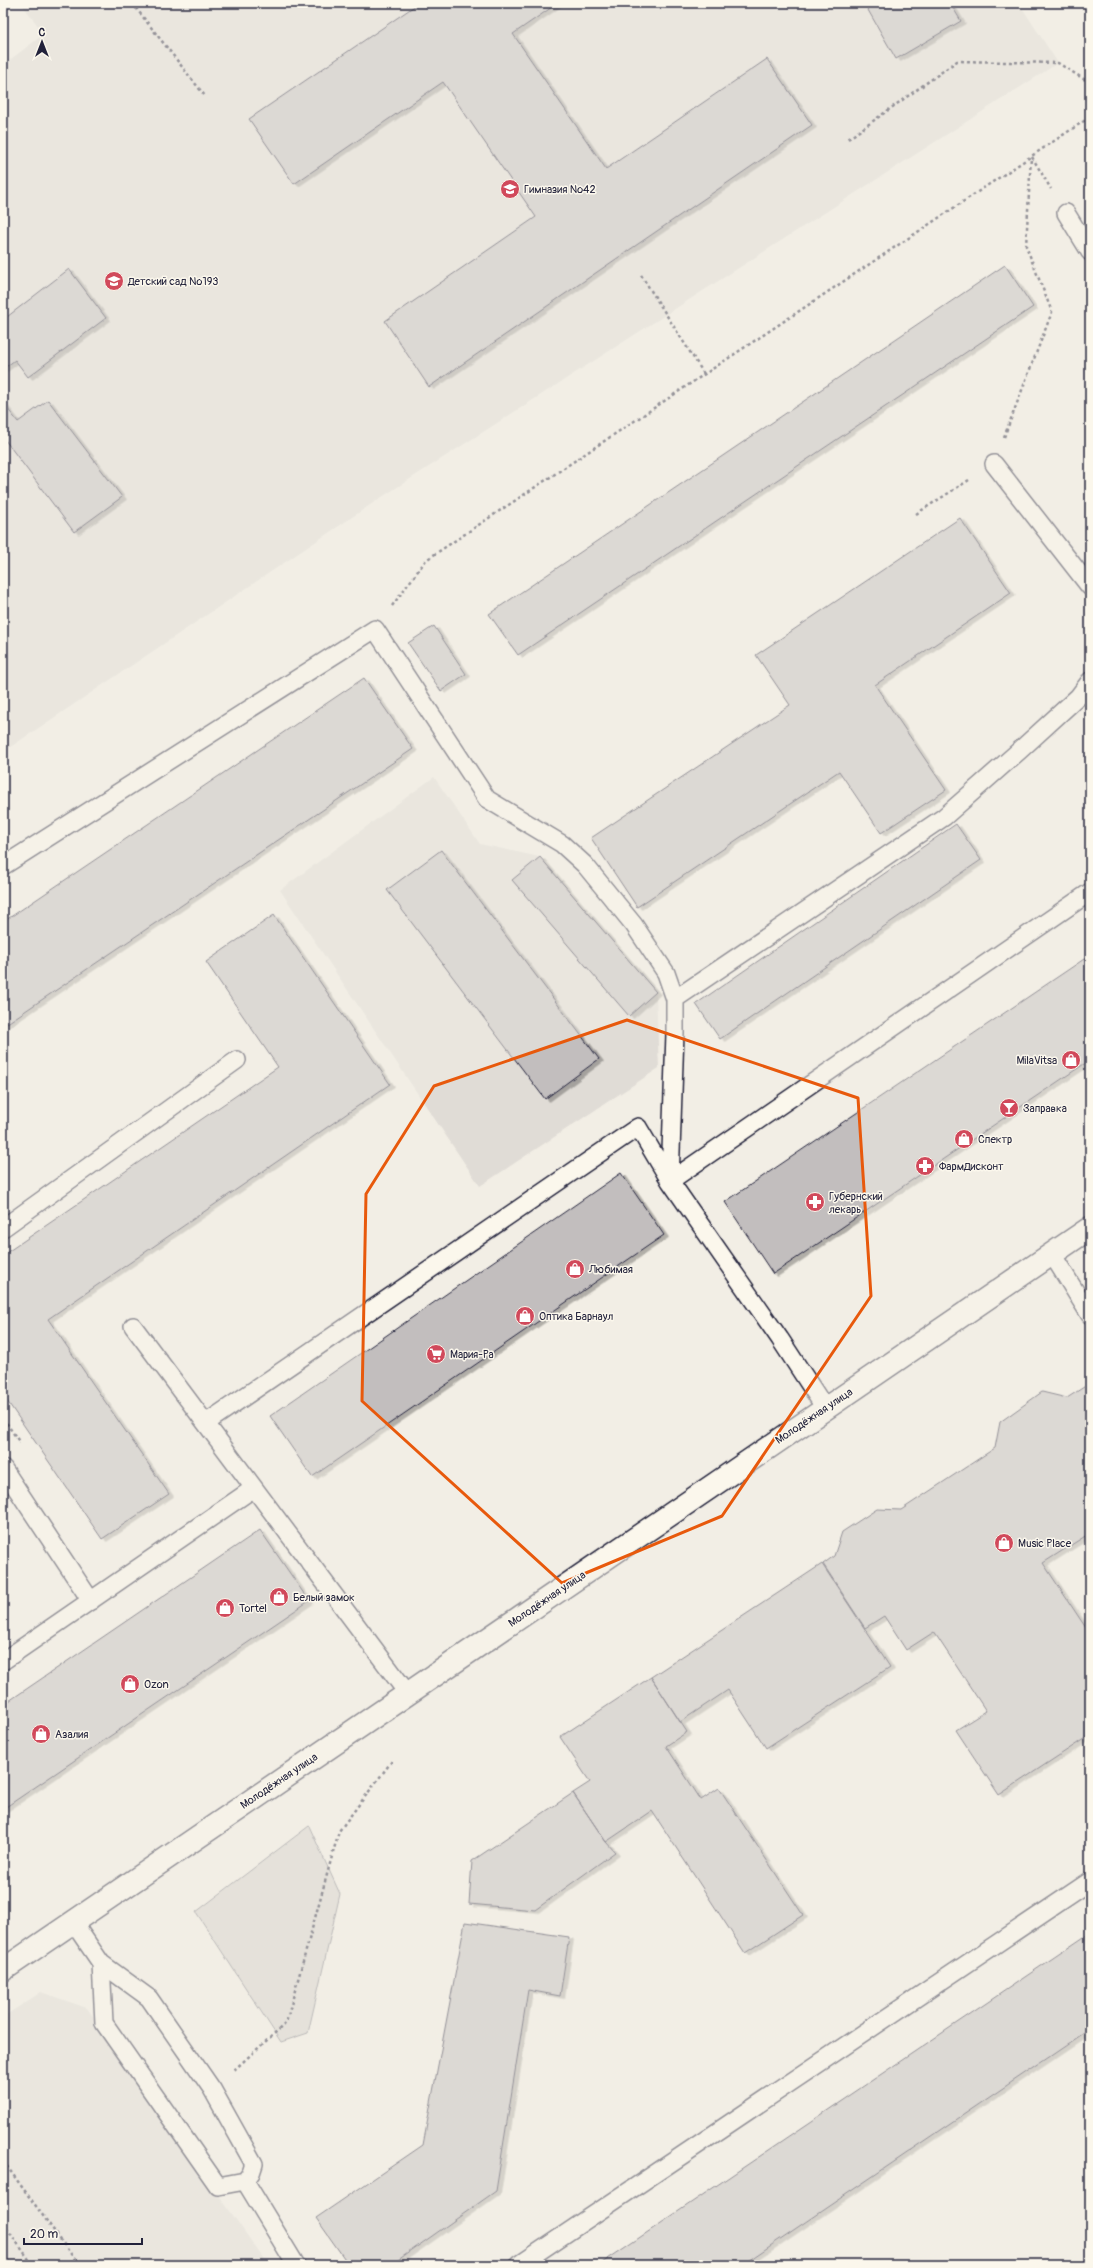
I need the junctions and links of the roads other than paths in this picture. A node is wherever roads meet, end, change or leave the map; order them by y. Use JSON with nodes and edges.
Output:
{"nodes":[{"id":1,"x":1066,"y":213,"type":"road end"},
{"id":2,"x":1090,"y":252,"type":"edge"},
{"id":3,"x":994,"y":464,"type":"road end"},
{"id":4,"x":1090,"y":586,"type":"edge"},
{"id":5,"x":1090,"y":681,"type":"edge"},
{"id":6,"x":3,"y":866,"type":"edge"},
{"id":7,"x":1090,"y":892,"type":"edge"},
{"id":8,"x":674,"y":999,"type":"junction"},
{"id":9,"x":237,"y":1060,"type":"dead end"},
{"id":10,"x":670,"y":1181,"type":"junction"},
{"id":11,"x":3,"y":1228,"type":"edge"},
{"id":12,"x":1090,"y":1228,"type":"edge"},
{"id":13,"x":1052,"y":1254,"type":"junction"},
{"id":14,"x":1090,"y":1315,"type":"edge"},
{"id":15,"x":133,"y":1326,"type":"dead end"},
{"id":16,"x":825,"y":1408,"type":"junction"},
{"id":17,"x":206,"y":1423,"type":"junction"},
{"id":18,"x":3,"y":1468,"type":"edge"},
{"id":19,"x":254,"y":1488,"type":"junction"},
{"id":20,"x":91,"y":1601,"type":"junction"},
{"id":21,"x":3,"y":1661,"type":"edge"},
{"id":22,"x":408,"y":1694,"type":"junction"},
{"id":23,"x":1090,"y":1882,"type":"edge"},
{"id":24,"x":73,"y":1922,"type":"junction"},
{"id":25,"x":101,"y":1963,"type":"junction"},
{"id":26,"x":3,"y":1970,"type":"edge"},
{"id":27,"x":246,"y":2181,"type":"junction"},
{"id":28,"x":296,"y":2265,"type":"edge"},
{"id":29,"x":519,"y":2265,"type":"edge"}],
"edges":[{"from":1,"to":2,"type":"lane"},
{"from":3,"to":4,"type":"lane"},
{"from":5,"to":8,"type":"lane"},
{"from":6,"to":8,"type":"lane"},
{"from":7,"to":10,"type":"lane"},
{"from":8,"to":10,"type":"lane"},
{"from":9,"to":11,"type":"lane"},
{"from":10,"to":16,"type":"lane"},
{"from":10,"to":17,"type":"lane"},
{"from":12,"to":13,"type":"street","name":"Молодёжная улица"},
{"from":13,"to":14,"type":"lane"},
{"from":13,"to":16,"type":"street","name":"Молодёжная улица"},
{"from":15,"to":17,"type":"lane"},
{"from":16,"to":22,"type":"street","name":"Молодёжная улица"},
{"from":17,"to":19,"type":"lane"},
{"from":18,"to":20,"type":"lane"},
{"from":19,"to":20,"type":"lane"},
{"from":19,"to":22,"type":"lane"},
{"from":20,"to":21,"type":"lane"},
{"from":22,"to":24,"type":"street","name":"Молодёжная улица"},
{"from":23,"to":29,"type":"lane"},
{"from":24,"to":25,"type":"lane"},
{"from":24,"to":26,"type":"street","name":"Молодёжная улица"},
{"from":25,"to":27,"type":"lane"},
{"from":25,"to":27,"type":"lane"},
{"from":27,"to":28,"type":"lane"}]}
